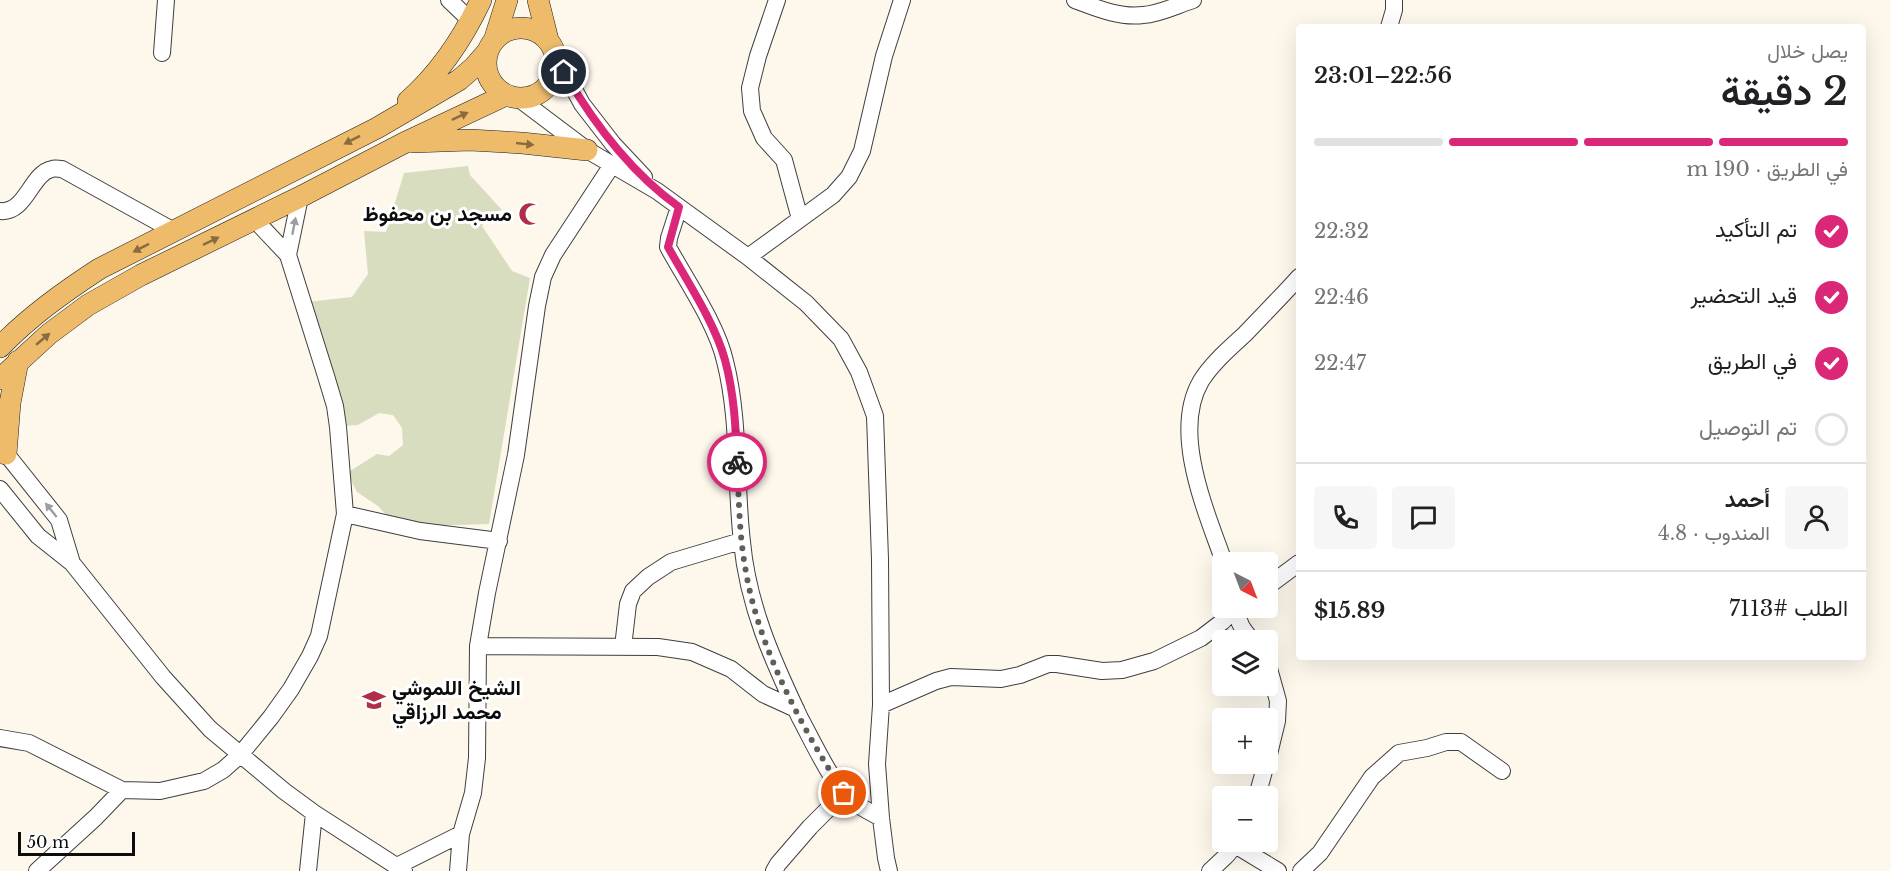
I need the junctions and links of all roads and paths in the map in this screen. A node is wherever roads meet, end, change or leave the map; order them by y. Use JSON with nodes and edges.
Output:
{"nodes":[{"id":1,"x":166,"y":0,"type":"edge"},
{"id":2,"x":449,"y":0,"type":"edge"},
{"id":3,"x":481,"y":0,"type":"edge"},
{"id":4,"x":507,"y":0,"type":"edge"},
{"id":5,"x":537,"y":0,"type":"edge"},
{"id":6,"x":777,"y":0,"type":"edge"},
{"id":7,"x":902,"y":0,"type":"edge"},
{"id":8,"x":1075,"y":0,"type":"edge"},
{"id":9,"x":1193,"y":0,"type":"edge"},
{"id":10,"x":1394,"y":0,"type":"edge"},
{"id":11,"x":471,"y":21,"type":"junction"},
{"id":12,"x":1390,"y":24,"type":"edge"},
{"id":13,"x":491,"y":46,"type":"junction"},
{"id":14,"x":552,"y":48,"type":"junction"},
{"id":15,"x":162,"y":53,"type":"dead end"},
{"id":16,"x":512,"y":97,"type":"junction"},
{"id":17,"x":377,"y":128,"type":"junction"},
{"id":18,"x":404,"y":143,"type":"junction"},
{"id":19,"x":587,"y":150,"type":"junction"},
{"id":20,"x":612,"y":165,"type":"junction"},
{"id":21,"x":657,"y":191,"type":"junction"},
{"id":22,"x":300,"y":197,"type":"junction"},
{"id":23,"x":679,"y":207,"type":"junction"},
{"id":24,"x":0,"y":211,"type":"edge"},
{"id":25,"x":254,"y":219,"type":"junction"},
{"id":26,"x":800,"y":219,"type":"junction"},
{"id":27,"x":174,"y":231,"type":"junction"},
{"id":28,"x":288,"y":255,"type":"junction"},
{"id":29,"x":748,"y":257,"type":"junction"},
{"id":30,"x":1296,"y":280,"type":"edge"},
{"id":31,"x":1,"y":345,"type":"edge"},
{"id":32,"x":18,"y":361,"type":"junction"},
{"id":33,"x":0,"y":379,"type":"edge"},
{"id":34,"x":3,"y":450,"type":"edge"},
{"id":35,"x":0,"y":489,"type":"edge"},
{"id":36,"x":345,"y":514,"type":"junction"},
{"id":37,"x":499,"y":541,"type":"junction"},
{"id":38,"x":741,"y":541,"type":"junction"},
{"id":39,"x":1221,"y":552,"type":"edge"},
{"id":40,"x":72,"y":563,"type":"junction"},
{"id":41,"x":1296,"y":565,"type":"edge"},
{"id":42,"x":1278,"y":579,"type":"edge"},
{"id":43,"x":1225,"y":618,"type":"edge"},
{"id":44,"x":478,"y":646,"type":"junction"},
{"id":45,"x":623,"y":647,"type":"junction"},
{"id":46,"x":881,"y":705,"type":"junction"},
{"id":47,"x":796,"y":709,"type":"junction"},
{"id":48,"x":0,"y":738,"type":"edge"},
{"id":49,"x":240,"y":755,"type":"junction"},
{"id":50,"x":1502,"y":771,"type":"dead end"},
{"id":51,"x":122,"y":790,"type":"junction"},
{"id":52,"x":844,"y":793,"type":"junction"},
{"id":53,"x":314,"y":813,"type":"junction"},
{"id":54,"x":881,"y":818,"type":"junction"},
{"id":55,"x":461,"y":834,"type":"junction"},
{"id":56,"x":1228,"y":852,"type":"edge"},
{"id":57,"x":1250,"y":852,"type":"edge"},
{"id":58,"x":401,"y":869,"type":"edge"},
{"id":59,"x":37,"y":871,"type":"edge"},
{"id":60,"x":308,"y":871,"type":"edge"},
{"id":61,"x":458,"y":871,"type":"edge"},
{"id":62,"x":774,"y":871,"type":"edge"},
{"id":63,"x":889,"y":871,"type":"edge"},
{"id":64,"x":1210,"y":871,"type":"edge"},
{"id":65,"x":1278,"y":871,"type":"edge"},
{"id":66,"x":1302,"y":871,"type":"edge"}],
"edges":[{"from":1,"to":15,"type":"street"},
{"from":2,"to":11,"type":"street"},
{"from":3,"to":11,"type":"main road"},
{"from":4,"to":13,"type":"main road"},
{"from":5,"to":14,"type":"main road"},
{"from":6,"to":26,"type":"street"},
{"from":7,"to":26,"type":"street"},
{"from":8,"to":9,"type":"street"},
{"from":10,"to":12,"type":"street"},
{"from":11,"to":17,"type":"main road"},
{"from":13,"to":14,"type":"main road"},
{"from":13,"to":16,"type":"main road"},
{"from":13,"to":17,"type":"main road"},
{"from":14,"to":16,"type":"main road"},
{"from":14,"to":21,"type":"street"},
{"from":18,"to":16,"type":"main road","one_way":true},
{"from":16,"to":19,"type":"street"},
{"from":17,"to":27,"type":"main road","one_way":true},
{"from":18,"to":19,"type":"main road","one_way":true},
{"from":18,"to":22,"type":"main road"},
{"from":19,"to":20,"type":"street"},
{"from":20,"to":21,"type":"street"},
{"from":20,"to":37,"type":"street"},
{"from":21,"to":23,"type":"street"},
{"from":22,"to":25,"type":"main road"},
{"from":28,"to":22,"type":"street","one_way":true},
{"from":23,"to":29,"type":"street"},
{"from":23,"to":38,"type":"street"},
{"from":24,"to":27,"type":"street"},
{"from":25,"to":28,"type":"street"},
{"from":32,"to":25,"type":"main road","one_way":true},
{"from":26,"to":29,"type":"street"},
{"from":27,"to":31,"type":"main road","one_way":true},
{"from":28,"to":36,"type":"street"},
{"from":29,"to":46,"type":"street"},
{"from":30,"to":39,"type":"street"},
{"from":32,"to":33,"type":"main road"},
{"from":32,"to":34,"type":"main road"},
{"from":40,"to":34,"type":"street","one_way":true},
{"from":35,"to":40,"type":"street"},
{"from":36,"to":37,"type":"street"},
{"from":36,"to":49,"type":"street"},
{"from":37,"to":44,"type":"street"},
{"from":38,"to":45,"type":"street"},
{"from":38,"to":47,"type":"street"},
{"from":40,"to":49,"type":"street"},
{"from":41,"to":42,"type":"street"},
{"from":43,"to":46,"type":"street"},
{"from":44,"to":45,"type":"street"},
{"from":44,"to":55,"type":"street"},
{"from":45,"to":47,"type":"street"},
{"from":46,"to":54,"type":"street"},
{"from":47,"to":52,"type":"street"},
{"from":48,"to":51,"type":"street"},
{"from":49,"to":51,"type":"street"},
{"from":49,"to":53,"type":"street"},
{"from":50,"to":66,"type":"street"},
{"from":51,"to":59,"type":"street"},
{"from":52,"to":54,"type":"street"},
{"from":52,"to":62,"type":"street"},
{"from":53,"to":58,"type":"street"},
{"from":53,"to":60,"type":"street"},
{"from":54,"to":63,"type":"street"},
{"from":55,"to":58,"type":"street"},
{"from":55,"to":61,"type":"street"},
{"from":56,"to":64,"type":"street"},
{"from":57,"to":65,"type":"street"}]}
